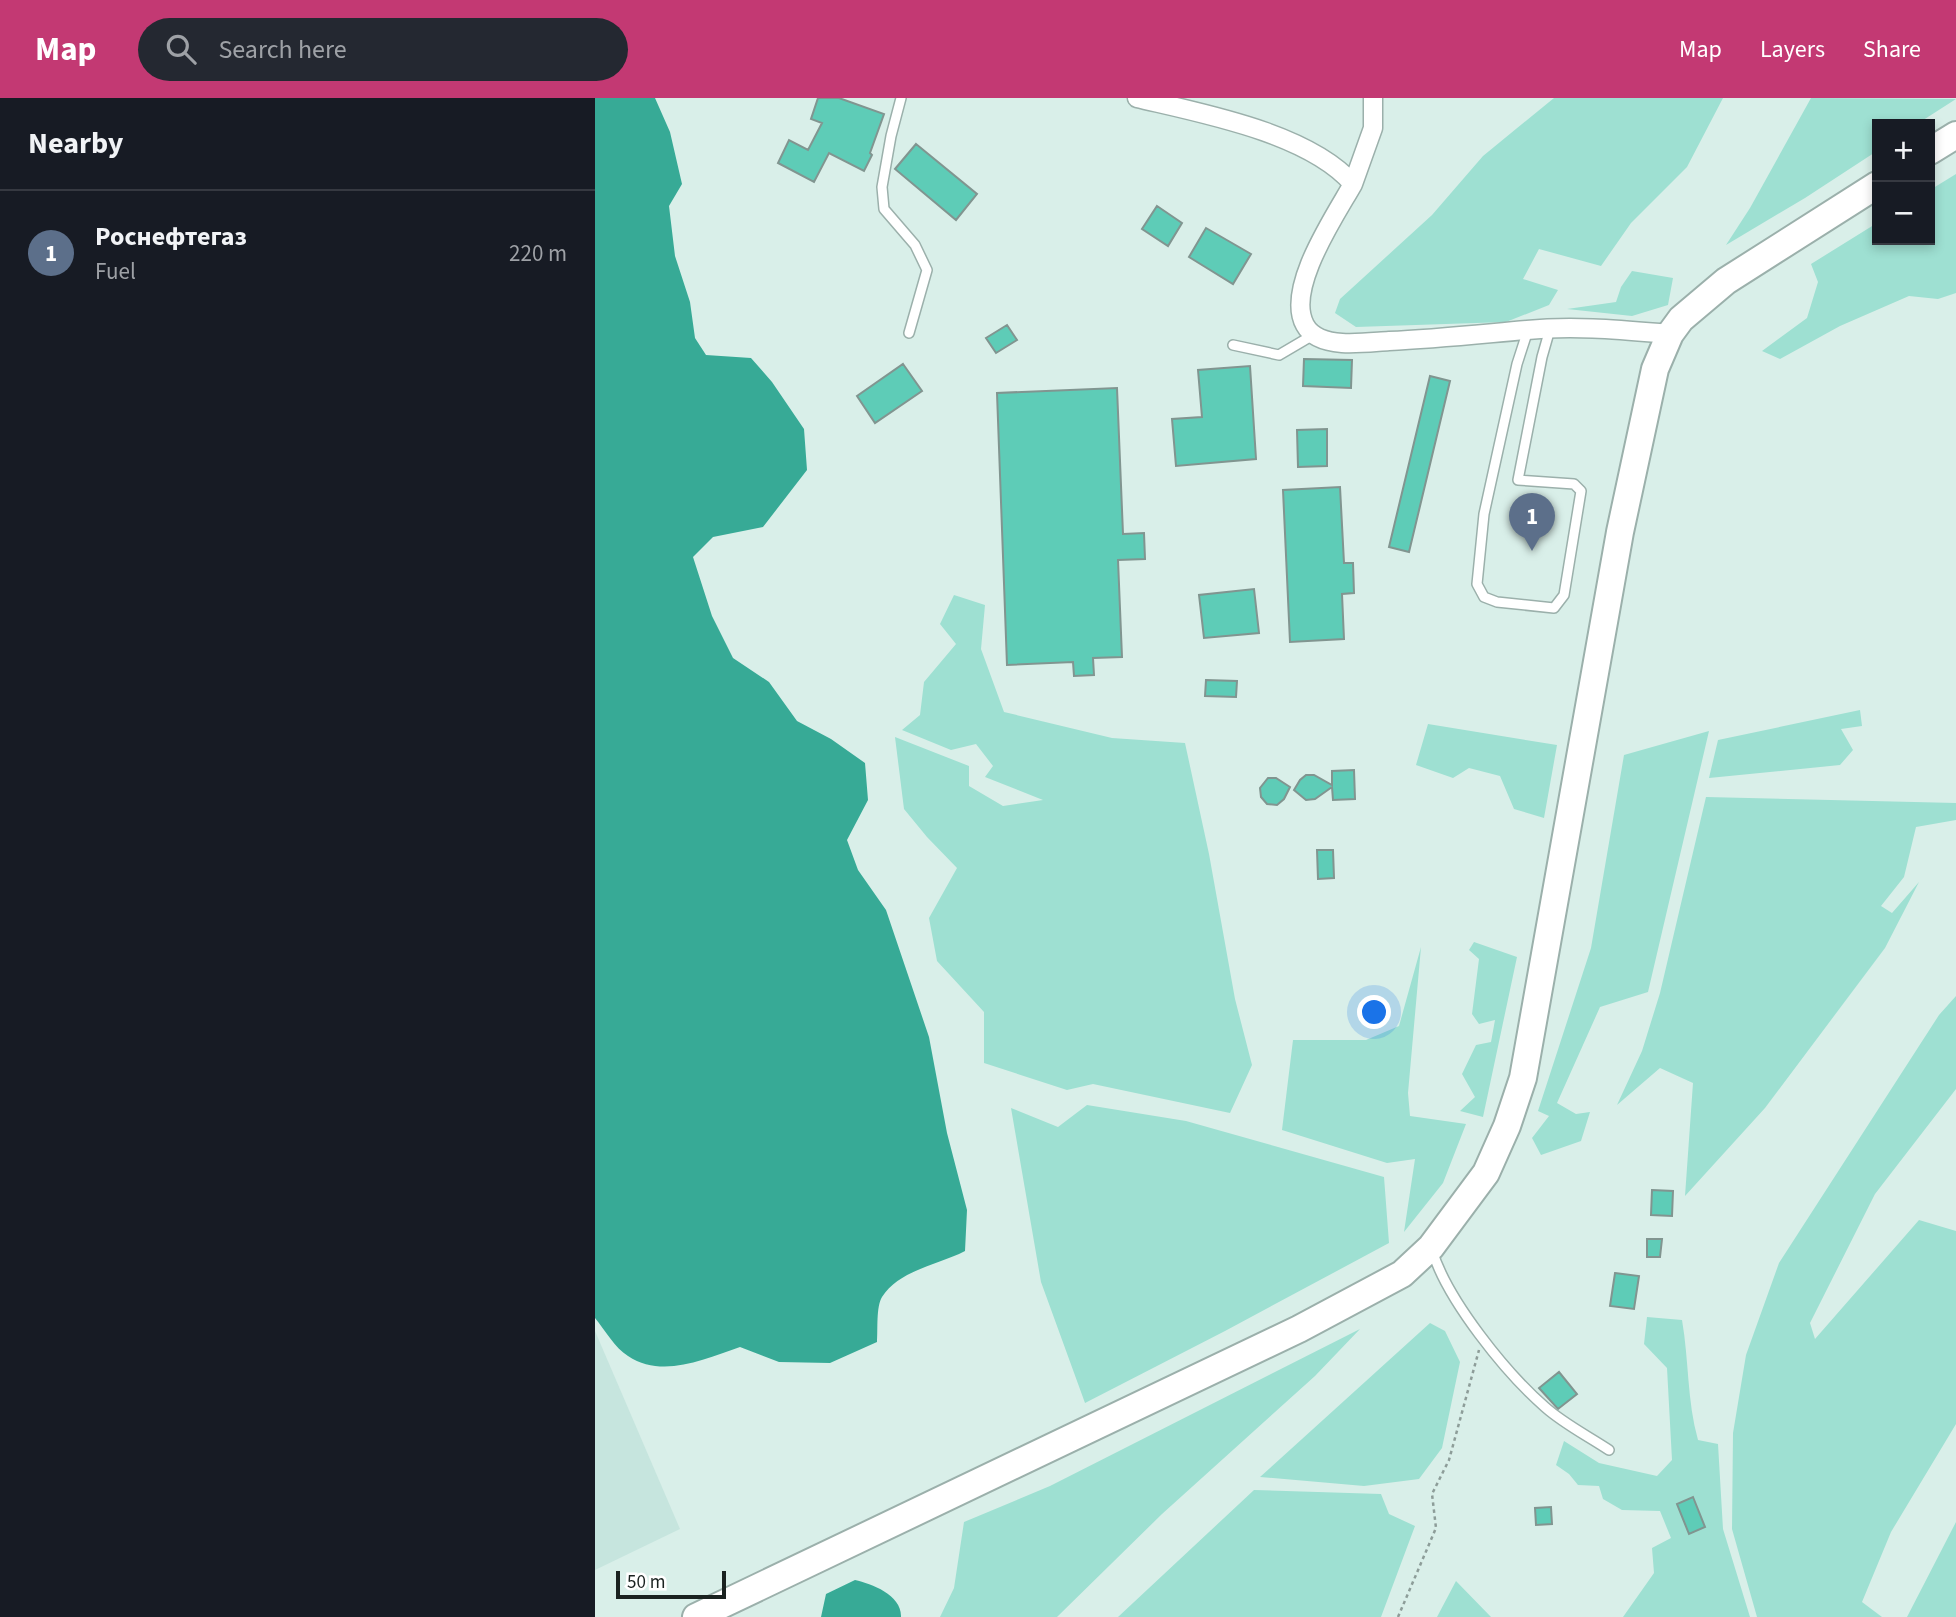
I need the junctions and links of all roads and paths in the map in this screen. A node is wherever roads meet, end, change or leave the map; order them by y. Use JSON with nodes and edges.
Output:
{"nodes":[{"id":1,"x":901,"y":98,"type":"edge"},
{"id":2,"x":1137,"y":98,"type":"edge"},
{"id":3,"x":1373,"y":98,"type":"edge"},
{"id":4,"x":1956,"y":135,"type":"edge"},
{"id":5,"x":1935,"y":148,"type":"edge"},
{"id":6,"x":1353,"y":184,"type":"junction"},
{"id":7,"x":1872,"y":188,"type":"edge"},
{"id":8,"x":1550,"y":328,"type":"junction"},
{"id":9,"x":1528,"y":330,"type":"junction"},
{"id":10,"x":909,"y":333,"type":"dead end"},
{"id":11,"x":1670,"y":334,"type":"junction"},
{"id":12,"x":1313,"y":335,"type":"junction"},
{"id":13,"x":1233,"y":345,"type":"dead end"},
{"id":14,"x":1431,"y":1247,"type":"junction"},
{"id":15,"x":1482,"y":1337,"type":"junction"},
{"id":16,"x":1609,"y":1450,"type":"dead end"},
{"id":17,"x":696,"y":1617,"type":"edge"},
{"id":18,"x":1398,"y":1617,"type":"edge"}],
"edges":[{"from":1,"to":10,"type":"lane"},
{"from":2,"to":6,"type":"street"},
{"from":3,"to":6,"type":"street"},
{"from":4,"to":5,"type":"main road"},
{"from":6,"to":12,"type":"street"},
{"from":7,"to":11,"type":"main road"},
{"from":8,"to":9,"type":"street"},
{"from":8,"to":9,"type":"lane"},
{"from":8,"to":11,"type":"street"},
{"from":9,"to":12,"type":"street"},
{"from":11,"to":14,"type":"main road"},
{"from":12,"to":13,"type":"lane"},
{"from":14,"to":15,"type":"lane"},
{"from":14,"to":17,"type":"main road"},
{"from":15,"to":16,"type":"lane"},
{"from":15,"to":18,"type":"path"}]}
